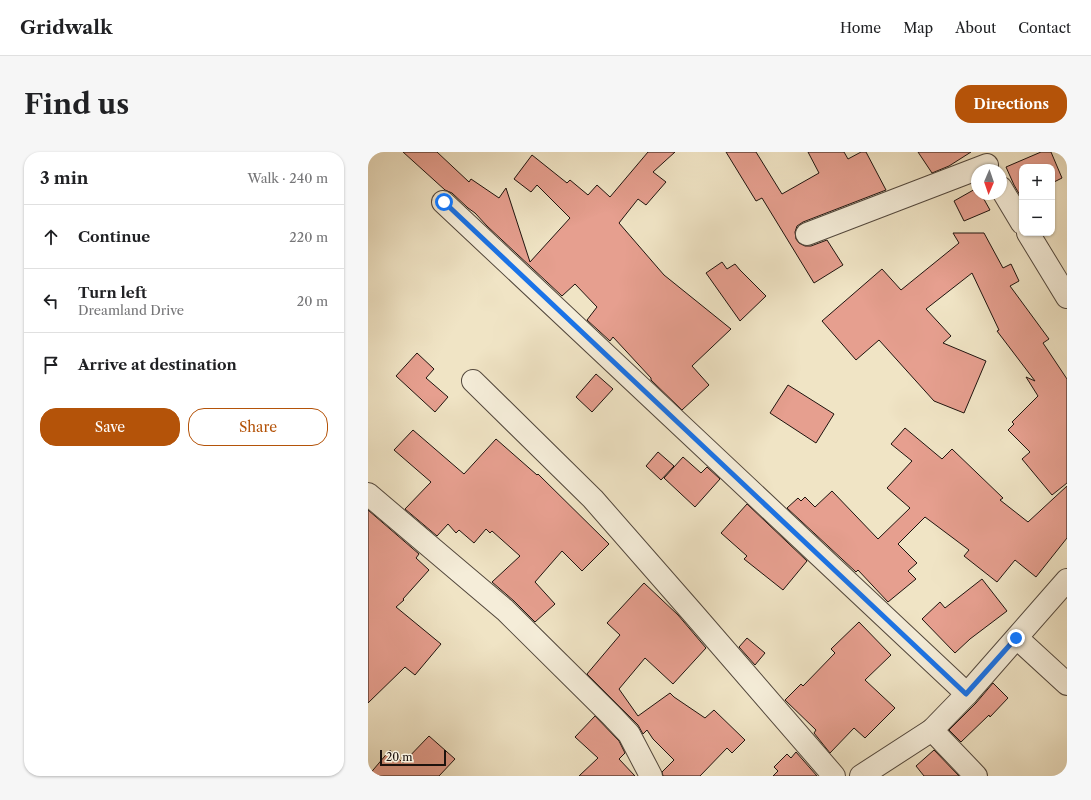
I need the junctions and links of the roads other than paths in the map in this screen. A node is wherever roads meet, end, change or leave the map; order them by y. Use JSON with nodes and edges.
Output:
{"nodes":[{"id":1,"x":986,"y":162,"type":"edge"},
{"id":2,"x":1007,"y":198,"type":"edge"},
{"id":3,"x":444,"y":202,"type":"dead end"},
{"id":4,"x":1019,"y":218,"type":"edge"},
{"id":5,"x":807,"y":234,"type":"dead end"},
{"id":6,"x":1030,"y":236,"type":"edge"},
{"id":7,"x":1067,"y":297,"type":"edge"},
{"id":8,"x":473,"y":382,"type":"dead end"},
{"id":9,"x":368,"y":494,"type":"edge"},
{"id":10,"x":1067,"y":580,"type":"edge"},
{"id":11,"x":1016,"y":638,"type":"junction"},
{"id":12,"x":1067,"y":684,"type":"edge"},
{"id":13,"x":966,"y":694,"type":"junction"},
{"id":14,"x":932,"y":730,"type":"junction"},
{"id":15,"x":651,"y":776,"type":"edge"},
{"id":16,"x":834,"y":776,"type":"edge"},
{"id":17,"x":861,"y":776,"type":"edge"},
{"id":18,"x":976,"y":776,"type":"edge"}],
"edges":[{"from":1,"to":5,"type":"street"},
{"from":2,"to":4,"type":"street"},
{"from":3,"to":13,"type":"street"},
{"from":6,"to":7,"type":"street"},
{"from":8,"to":16,"type":"street"},
{"from":9,"to":15,"type":"street"},
{"from":10,"to":11,"type":"street"},
{"from":11,"to":12,"type":"street"},
{"from":11,"to":13,"type":"street"},
{"from":13,"to":14,"type":"street"},
{"from":14,"to":17,"type":"street"},
{"from":14,"to":18,"type":"street"}]}
